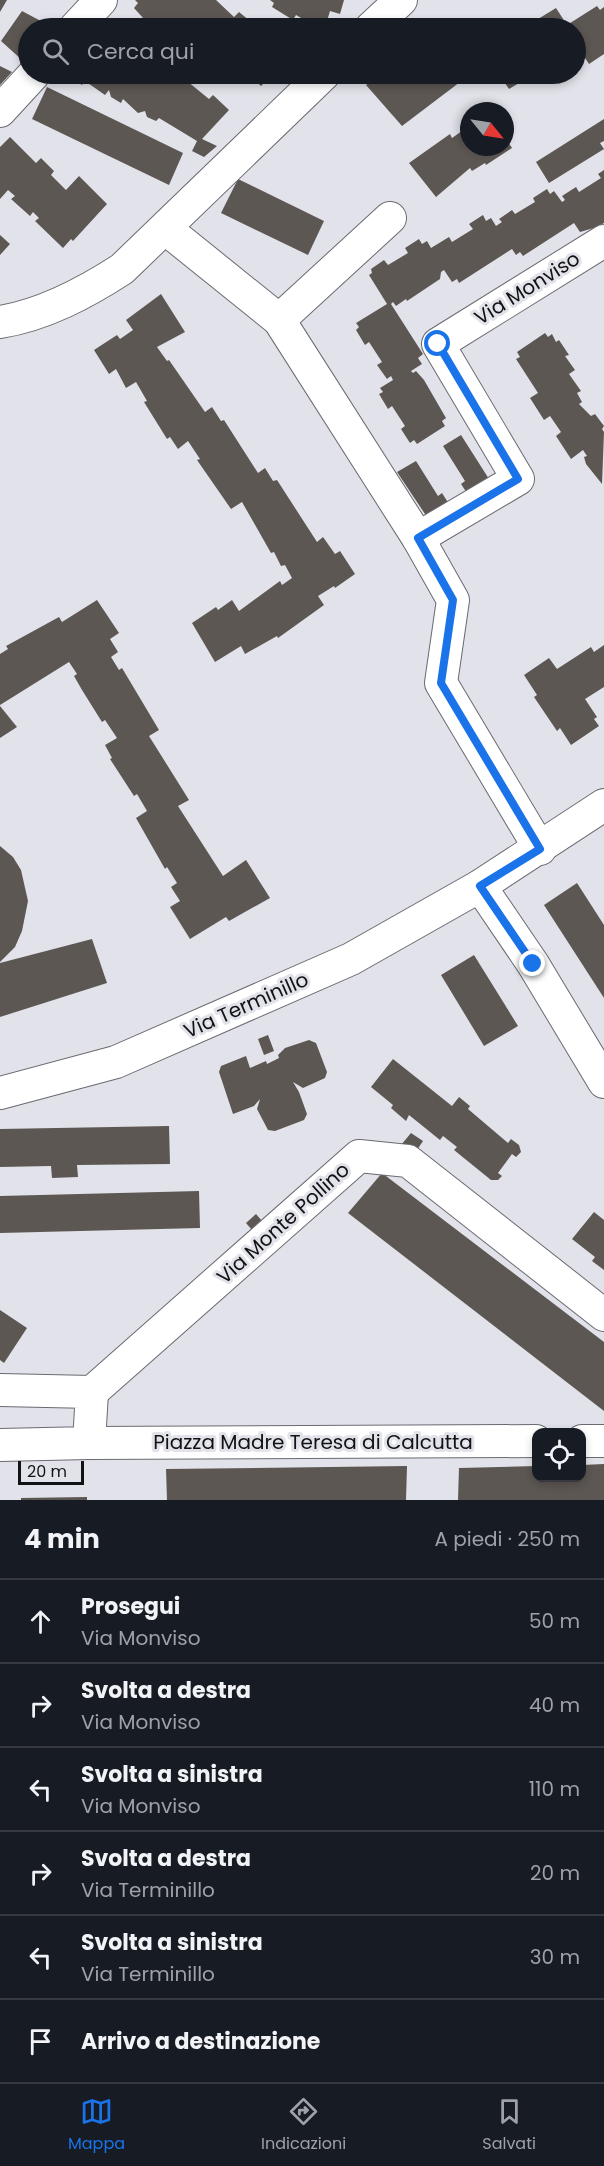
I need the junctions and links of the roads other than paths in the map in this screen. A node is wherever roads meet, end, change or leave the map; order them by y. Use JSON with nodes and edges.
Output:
{"nodes":[{"id":1,"x":100,"y":0,"type":"edge"},
{"id":2,"x":401,"y":0,"type":"edge"},
{"id":3,"x":84,"y":18,"type":"edge"},
{"id":4,"x":382,"y":18,"type":"edge"},
{"id":5,"x":25,"y":84,"type":"edge"},
{"id":6,"x":313,"y":84,"type":"edge"},
{"id":7,"x":0,"y":111,"type":"edge"},
{"id":8,"x":390,"y":218,"type":"dead end"},
{"id":9,"x":166,"y":229,"type":"junction"},
{"id":10,"x":604,"y":241,"type":"edge"},
{"id":11,"x":279,"y":320,"type":"junction"},
{"id":12,"x":0,"y":322,"type":"edge"},
{"id":13,"x":418,"y":538,"type":"junction"},
{"id":14,"x":604,"y":805,"type":"edge"},
{"id":15,"x":540,"y":849,"type":"junction"},
{"id":16,"x":480,"y":886,"type":"junction"},
{"id":17,"x":604,"y":1082,"type":"edge"},
{"id":18,"x":0,"y":1093,"type":"edge"},
{"id":19,"x":604,"y":1315,"type":"edge"},
{"id":20,"x":0,"y":1390,"type":"edge"},
{"id":21,"x":92,"y":1392,"type":"junction"},
{"id":22,"x":532,"y":1441,"type":"edge"},
{"id":23,"x":586,"y":1441,"type":"edge"},
{"id":24,"x":604,"y":1441,"type":"edge"},
{"id":25,"x":89,"y":1443,"type":"junction"},
{"id":26,"x":0,"y":1445,"type":"edge"}],
"edges":[{"from":1,"to":3,"type":"street"},
{"from":2,"to":4,"type":"street"},
{"from":5,"to":7,"type":"street"},
{"from":6,"to":9,"type":"street"},
{"from":8,"to":11,"type":"street"},
{"from":9,"to":11,"type":"street"},
{"from":9,"to":12,"type":"street"},
{"from":10,"to":13,"type":"street","name":"Via Monviso"},
{"from":11,"to":13,"type":"street"},
{"from":13,"to":15,"type":"street"},
{"from":14,"to":15,"type":"street","name":"Via Terminillo"},
{"from":15,"to":16,"type":"street","name":"Via Terminillo"},
{"from":16,"to":17,"type":"street"},
{"from":16,"to":18,"type":"street","name":"Via Terminillo"},
{"from":19,"to":21,"type":"street","name":"Via Monte Pollino"},
{"from":20,"to":21,"type":"street"},
{"from":21,"to":25,"type":"street"},
{"from":22,"to":25,"type":"street","name":"Piazza Madre Teresa di Calcutta"},
{"from":23,"to":24,"type":"street"},
{"from":25,"to":26,"type":"street","name":"Piazza Madre Teresa di Calcutta"}]}
